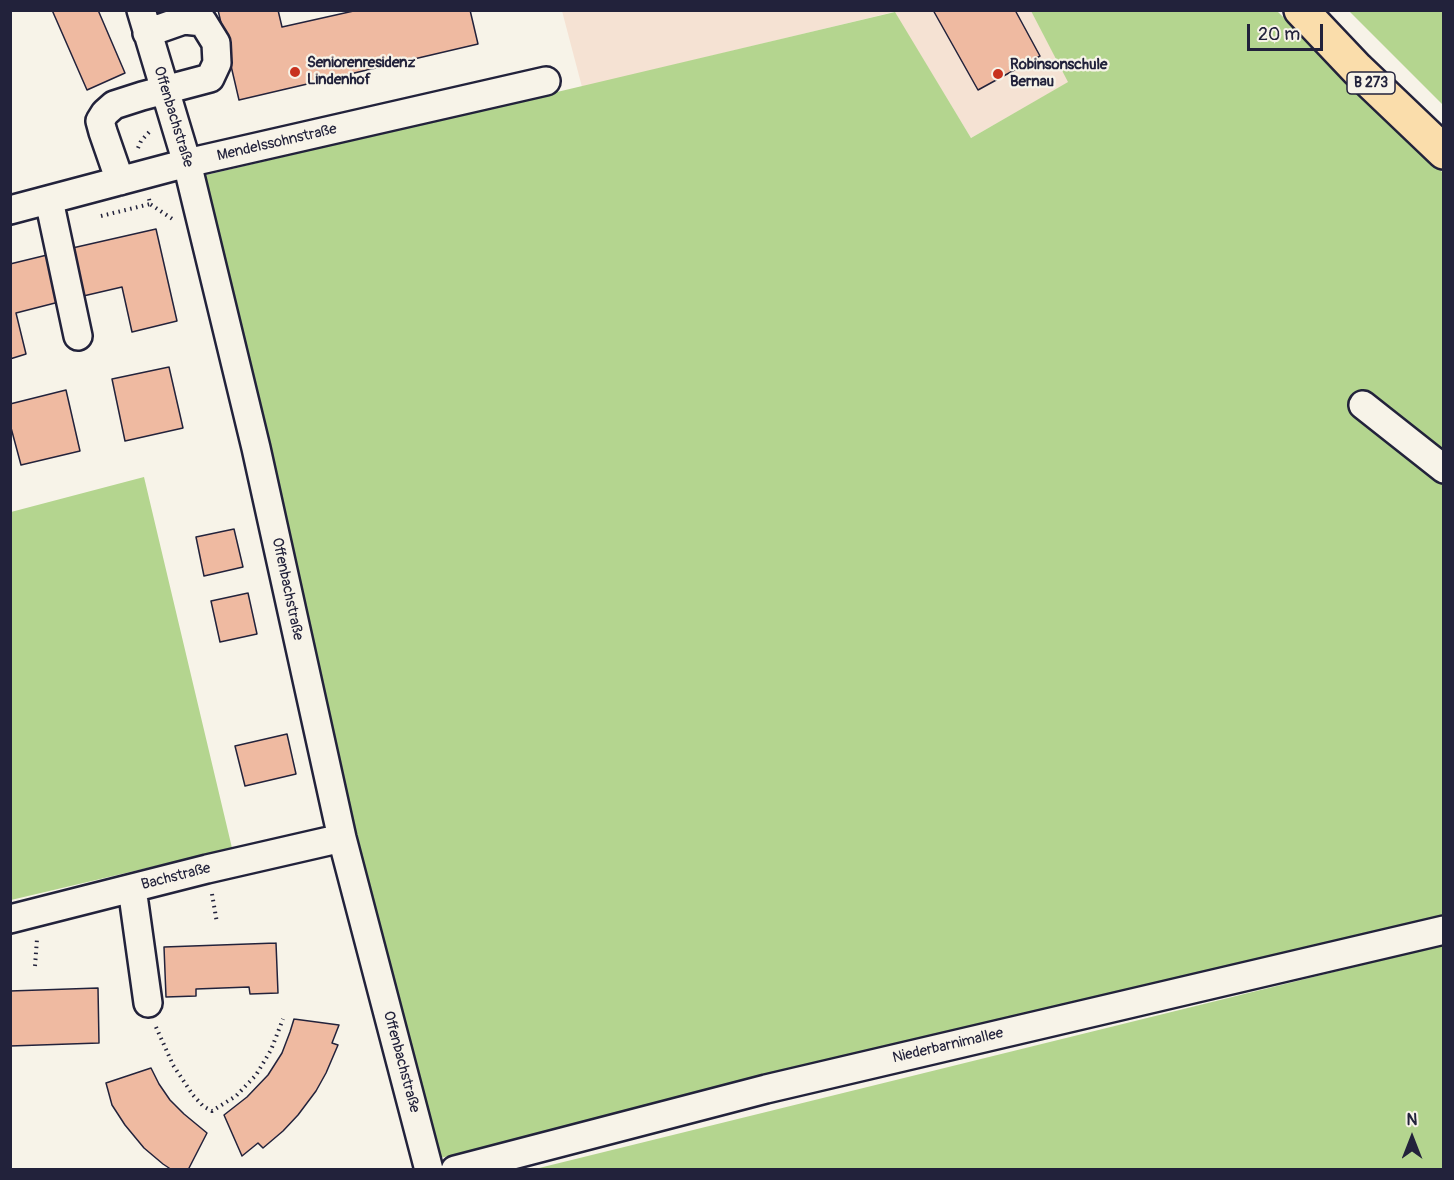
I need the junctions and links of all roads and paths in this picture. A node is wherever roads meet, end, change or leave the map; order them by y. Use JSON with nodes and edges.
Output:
{"nodes":[{"id":1,"x":1301,"y":10,"type":"edge"},
{"id":2,"x":144,"y":22,"type":"edge"},
{"id":3,"x":546,"y":81,"type":"dead end"},
{"id":4,"x":165,"y":91,"type":"junction"},
{"id":5,"x":1443,"y":152,"type":"edge"},
{"id":6,"x":187,"y":163,"type":"junction"},
{"id":7,"x":132,"y":178,"type":"junction"},
{"id":8,"x":49,"y":200,"type":"junction"},
{"id":9,"x":10,"y":210,"type":"edge"},
{"id":10,"x":179,"y":224,"type":"dead end"},
{"id":11,"x":78,"y":336,"type":"dead end"},
{"id":12,"x":1363,"y":405,"type":"dead end"},
{"id":13,"x":1443,"y":469,"type":"edge"},
{"id":14,"x":342,"y":838,"type":"junction"},
{"id":15,"x":132,"y":888,"type":"junction"},
{"id":16,"x":10,"y":919,"type":"edge"},
{"id":17,"x":1443,"y":930,"type":"edge"},
{"id":18,"x":148,"y":1004,"type":"joint"},
{"id":19,"x":284,"y":1019,"type":"dead end"},
{"id":20,"x":429,"y":1170,"type":"edge"},
{"id":21,"x":455,"y":1170,"type":"edge"}],
"edges":[{"from":1,"to":5,"type":"main road","number":"B 273"},
{"from":2,"to":4,"type":"street","name":"Offenbachstraße"},
{"from":2,"to":4,"type":"street"},
{"from":3,"to":6,"type":"street","name":"Mendelssohnstraße"},
{"from":4,"to":6,"type":"street","name":"Offenbachstraße"},
{"from":4,"to":7,"type":"street"},
{"from":6,"to":7,"type":"street","name":"Mendelssohnstraße"},
{"from":6,"to":14,"type":"street","name":"Offenbachstraße"},
{"from":7,"to":8,"type":"street","name":"Mendelssohnstraße"},
{"from":7,"to":10,"type":"path"},
{"from":8,"to":9,"type":"street","name":"Mendelssohnstraße"},
{"from":8,"to":11,"type":"street"},
{"from":12,"to":13,"type":"street"},
{"from":14,"to":15,"type":"street","name":"Bachstraße"},
{"from":14,"to":20,"type":"street","name":"Offenbachstraße"},
{"from":15,"to":16,"type":"street","name":"Bachstraße"},
{"from":15,"to":18,"type":"street"},
{"from":17,"to":21,"type":"street","name":"Niederbarnimallee"},
{"from":18,"to":19,"type":"path"}]}
